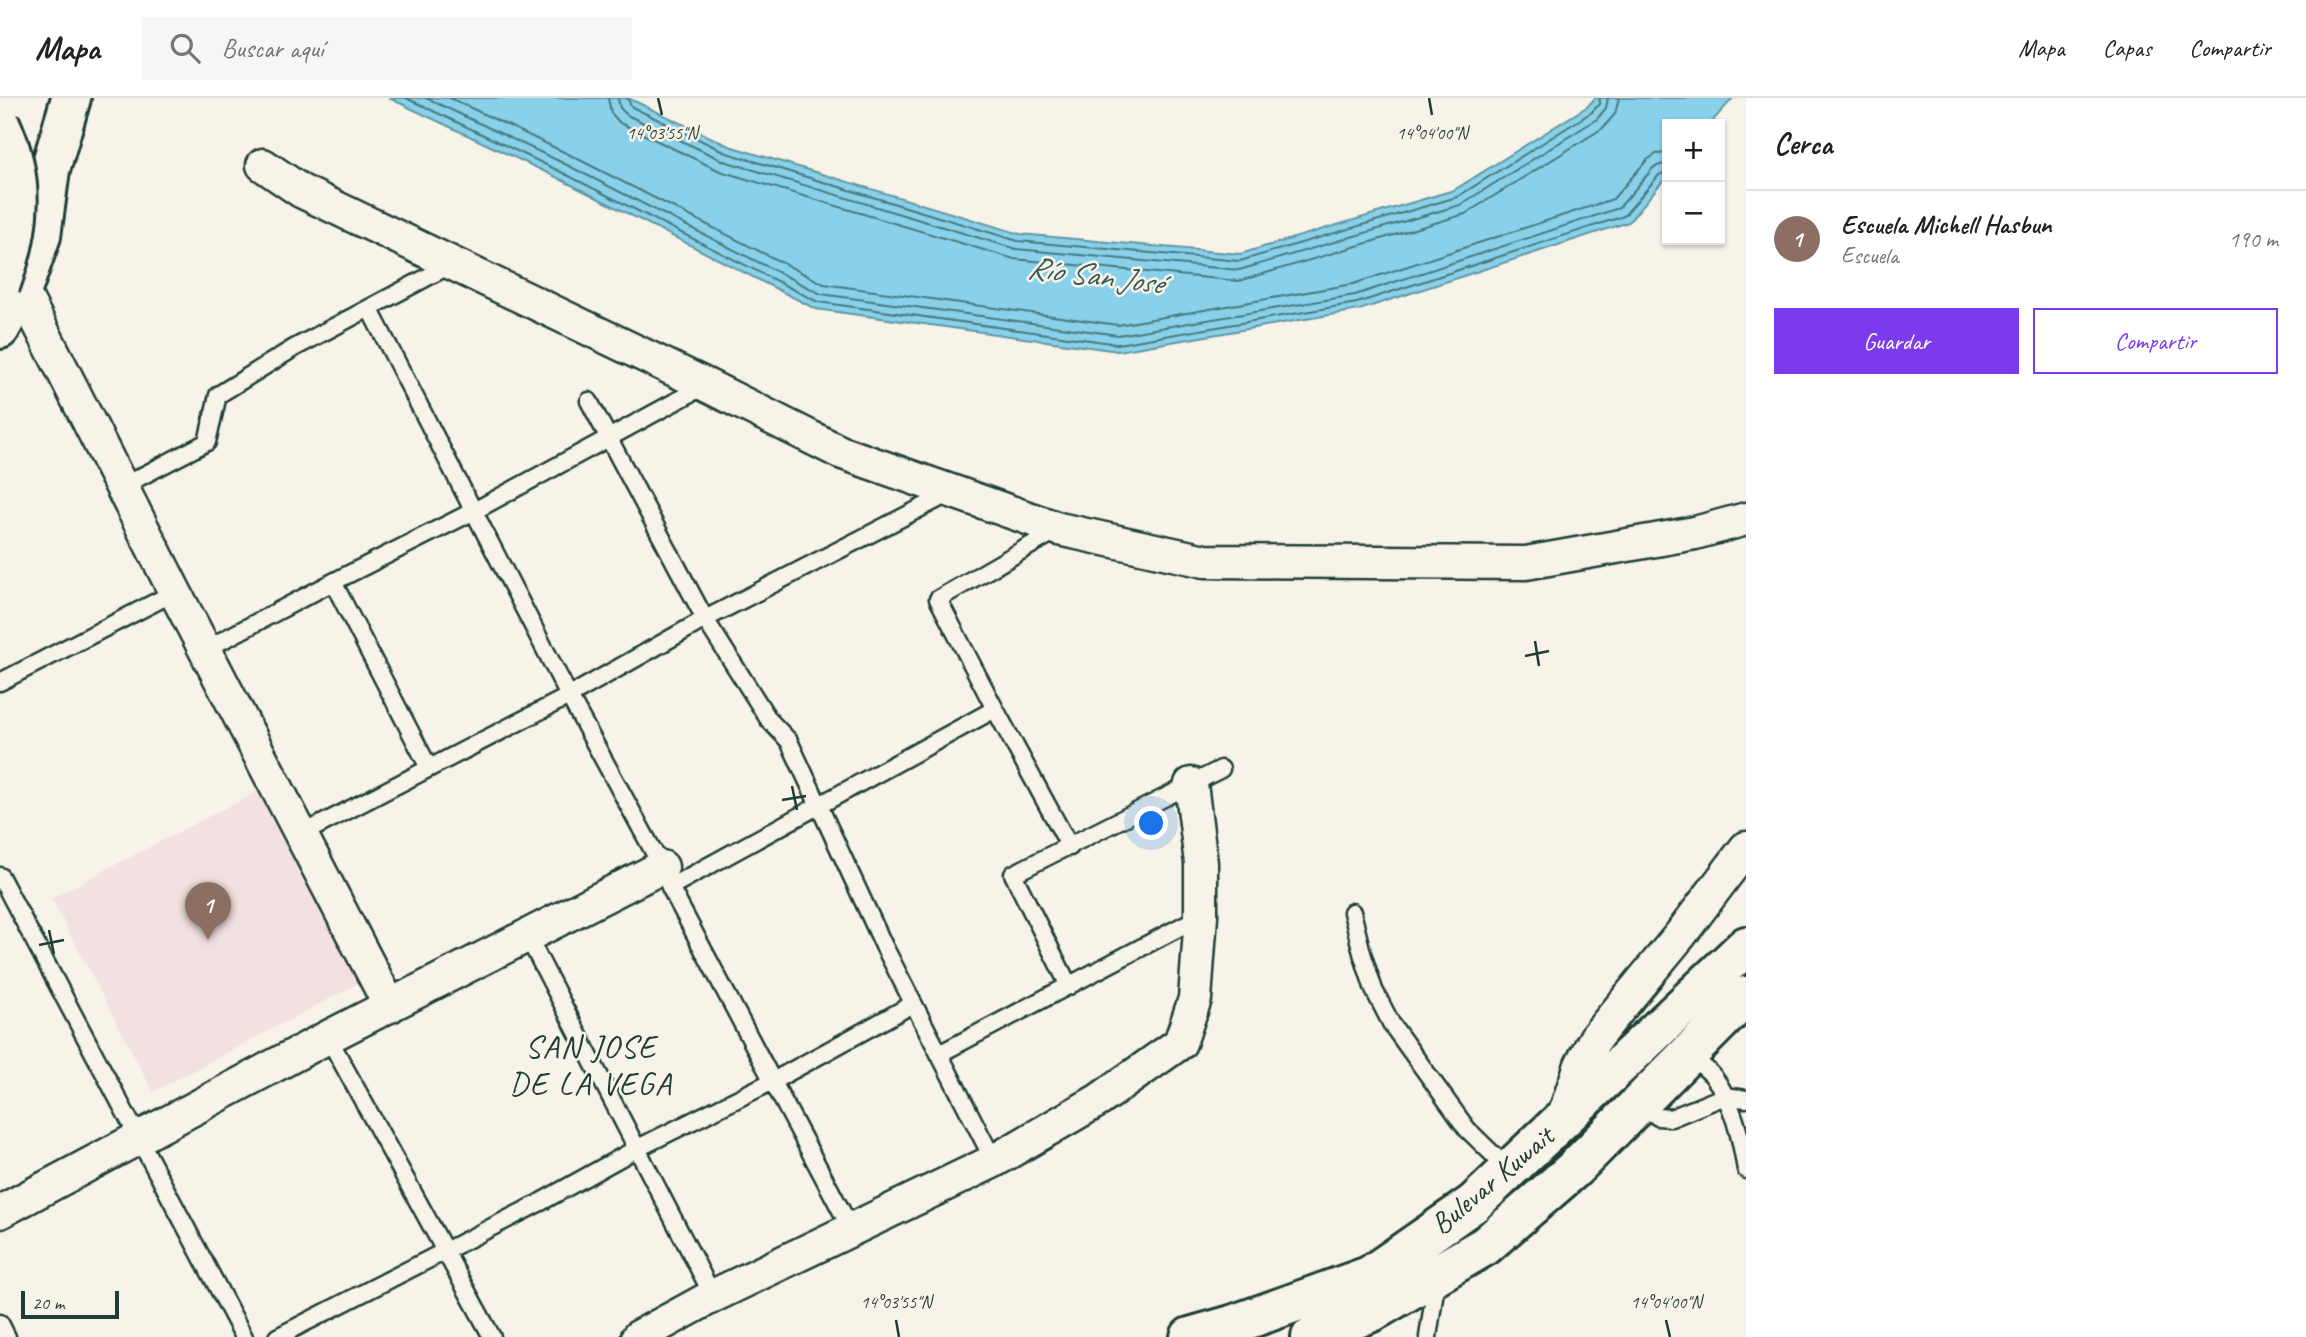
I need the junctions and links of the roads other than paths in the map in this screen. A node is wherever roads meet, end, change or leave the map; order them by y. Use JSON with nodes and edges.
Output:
{"nodes":[{"id":1,"x":71,"y":98,"type":"edge"},
{"id":2,"x":0,"y":123,"type":"edge"},
{"id":3,"x":264,"y":165,"type":"dead end"},
{"id":4,"x":8,"y":244,"type":"edge"},
{"id":5,"x":453,"y":263,"type":"junction"},
{"id":6,"x":11,"y":288,"type":"edge"},
{"id":7,"x":369,"y":309,"type":"junction"},
{"id":8,"x":0,"y":330,"type":"edge"},
{"id":9,"x":706,"y":385,"type":"junction"},
{"id":10,"x":589,"y":401,"type":"dead end"},
{"id":11,"x":610,"y":439,"type":"junction"},
{"id":12,"x":121,"y":487,"type":"junction"},
{"id":13,"x":950,"y":492,"type":"junction"},
{"id":14,"x":474,"y":511,"type":"junction"},
{"id":15,"x":1746,"y":519,"type":"edge"},
{"id":16,"x":1059,"y":529,"type":"junction"},
{"id":17,"x":333,"y":582,"type":"junction"},
{"id":18,"x":175,"y":592,"type":"junction"},
{"id":19,"x":705,"y":619,"type":"junction"},
{"id":20,"x":206,"y":649,"type":"junction"},
{"id":21,"x":0,"y":682,"type":"edge"},
{"id":22,"x":569,"y":696,"type":"junction"},
{"id":23,"x":995,"y":709,"type":"junction"},
{"id":24,"x":429,"y":768,"type":"junction"},
{"id":25,"x":1221,"y":769,"type":"dead end"},
{"id":26,"x":1191,"y":784,"type":"junction"},
{"id":27,"x":819,"y":806,"type":"junction"},
{"id":28,"x":302,"y":834,"type":"junction"},
{"id":29,"x":1070,"y":847,"type":"junction"},
{"id":30,"x":1746,"y":848,"type":"edge"},
{"id":31,"x":0,"y":876,"type":"edge"},
{"id":32,"x":666,"y":877,"type":"junction"},
{"id":33,"x":1352,"y":912,"type":"dead end"},
{"id":34,"x":1201,"y":916,"type":"junction"},
{"id":35,"x":527,"y":935,"type":"junction"},
{"id":36,"x":1746,"y":946,"type":"edge"},
{"id":37,"x":1069,"y":986,"type":"junction"},
{"id":38,"x":1746,"y":996,"type":"edge"},
{"id":39,"x":913,"y":1004,"type":"junction"},
{"id":40,"x":390,"y":1006,"type":"junction"},
{"id":41,"x":328,"y":1037,"type":"junction"},
{"id":42,"x":939,"y":1054,"type":"junction"},
{"id":43,"x":1688,"y":1054,"type":"junction"},
{"id":44,"x":773,"y":1081,"type":"junction"},
{"id":45,"x":1725,"y":1096,"type":"junction"},
{"id":46,"x":1746,"y":1099,"type":"edge"},
{"id":47,"x":1639,"y":1104,"type":"junction"},
{"id":48,"x":1562,"y":1121,"type":"junction"},
{"id":49,"x":139,"y":1136,"type":"junction"},
{"id":50,"x":636,"y":1149,"type":"junction"},
{"id":51,"x":994,"y":1161,"type":"junction"},
{"id":52,"x":1509,"y":1170,"type":"junction"},
{"id":53,"x":1746,"y":1170,"type":"edge"},
{"id":54,"x":0,"y":1212,"type":"edge"},
{"id":55,"x":852,"y":1231,"type":"junction"},
{"id":56,"x":444,"y":1250,"type":"junction"},
{"id":57,"x":1438,"y":1273,"type":"junction"},
{"id":58,"x":713,"y":1296,"type":"junction"},
{"id":59,"x":0,"y":1323,"type":"edge"},
{"id":60,"x":1327,"y":1335,"type":"edge"},
{"id":61,"x":7,"y":1337,"type":"edge"},
{"id":62,"x":244,"y":1337,"type":"edge"},
{"id":63,"x":277,"y":1337,"type":"edge"},
{"id":64,"x":492,"y":1337,"type":"edge"},
{"id":65,"x":638,"y":1337,"type":"edge"},
{"id":66,"x":1190,"y":1337,"type":"edge"},
{"id":67,"x":1428,"y":1337,"type":"edge"}],
"edges":[{"from":1,"to":4,"type":"main road"},
{"from":2,"to":6,"type":"main road","bridge":true},
{"from":3,"to":5,"type":"street"},
{"from":4,"to":6,"type":"main road"},
{"from":5,"to":7,"type":"lane"},
{"from":5,"to":9,"type":"street"},
{"from":6,"to":8,"type":"main road"},
{"from":6,"to":12,"type":"street"},
{"from":7,"to":12,"type":"lane"},
{"from":7,"to":14,"type":"lane"},
{"from":9,"to":11,"type":"lane"},
{"from":9,"to":13,"type":"street"},
{"from":10,"to":11,"type":"lane"},
{"from":11,"to":14,"type":"lane"},
{"from":11,"to":19,"type":"lane"},
{"from":12,"to":18,"type":"street"},
{"from":13,"to":16,"type":"street"},
{"from":13,"to":19,"type":"lane"},
{"from":14,"to":17,"type":"lane"},
{"from":14,"to":22,"type":"lane"},
{"from":15,"to":16,"type":"street"},
{"from":16,"to":23,"type":"lane"},
{"from":17,"to":20,"type":"lane"},
{"from":17,"to":24,"type":"lane"},
{"from":18,"to":20,"type":"street"},
{"from":18,"to":21,"type":"lane"},
{"from":19,"to":22,"type":"lane"},
{"from":19,"to":27,"type":"lane"},
{"from":20,"to":28,"type":"street"},
{"from":22,"to":24,"type":"lane"},
{"from":22,"to":32,"type":"lane"},
{"from":23,"to":27,"type":"lane"},
{"from":23,"to":29,"type":"lane"},
{"from":24,"to":28,"type":"lane"},
{"from":25,"to":26,"type":"lane"},
{"from":26,"to":29,"type":"lane"},
{"from":26,"to":34,"type":"street"},
{"from":27,"to":32,"type":"lane"},
{"from":27,"to":39,"type":"lane"},
{"from":28,"to":40,"type":"street"},
{"from":29,"to":37,"type":"lane"},
{"from":30,"to":48,"type":"street"},
{"from":31,"to":49,"type":"lane"},
{"from":32,"to":35,"type":"street"},
{"from":32,"to":44,"type":"lane"},
{"from":33,"to":52,"type":"lane"},
{"from":34,"to":37,"type":"lane"},
{"from":34,"to":51,"type":"street"},
{"from":35,"to":40,"type":"street"},
{"from":35,"to":50,"type":"lane"},
{"from":36,"to":48,"type":"main road","name":"Bulevar Kuwait"},
{"from":37,"to":42,"type":"lane"},
{"from":38,"to":43,"type":"main road","name":"Bulevar Kuwait"},
{"from":39,"to":42,"type":"lane"},
{"from":39,"to":44,"type":"lane"},
{"from":40,"to":41,"type":"street"},
{"from":41,"to":49,"type":"street"},
{"from":41,"to":56,"type":"lane"},
{"from":42,"to":51,"type":"lane"},
{"from":43,"to":45,"type":"lane"},
{"from":43,"to":47,"type":"main road","name":"Bulevar Kuwait"},
{"from":44,"to":50,"type":"lane"},
{"from":44,"to":55,"type":"lane"},
{"from":45,"to":46,"type":"lane"},
{"from":45,"to":47,"type":"lane"},
{"from":45,"to":53,"type":"lane"},
{"from":47,"to":57,"type":"main road","name":"Bulevar Kuwait"},
{"from":48,"to":52,"type":"main road","name":"Bulevar Kuwait"},
{"from":49,"to":54,"type":"street"},
{"from":49,"to":62,"type":"lane"},
{"from":50,"to":56,"type":"lane"},
{"from":50,"to":58,"type":"lane"},
{"from":51,"to":55,"type":"street"},
{"from":52,"to":66,"type":"main road","name":"Bulevar Kuwait"},
{"from":55,"to":58,"type":"street"},
{"from":56,"to":63,"type":"lane"},
{"from":56,"to":64,"type":"lane"},
{"from":57,"to":60,"type":"main road","name":"Bulevar Kuwait"},
{"from":57,"to":67,"type":"lane"},
{"from":58,"to":65,"type":"street"},
{"from":59,"to":61,"type":"lane"}]}
